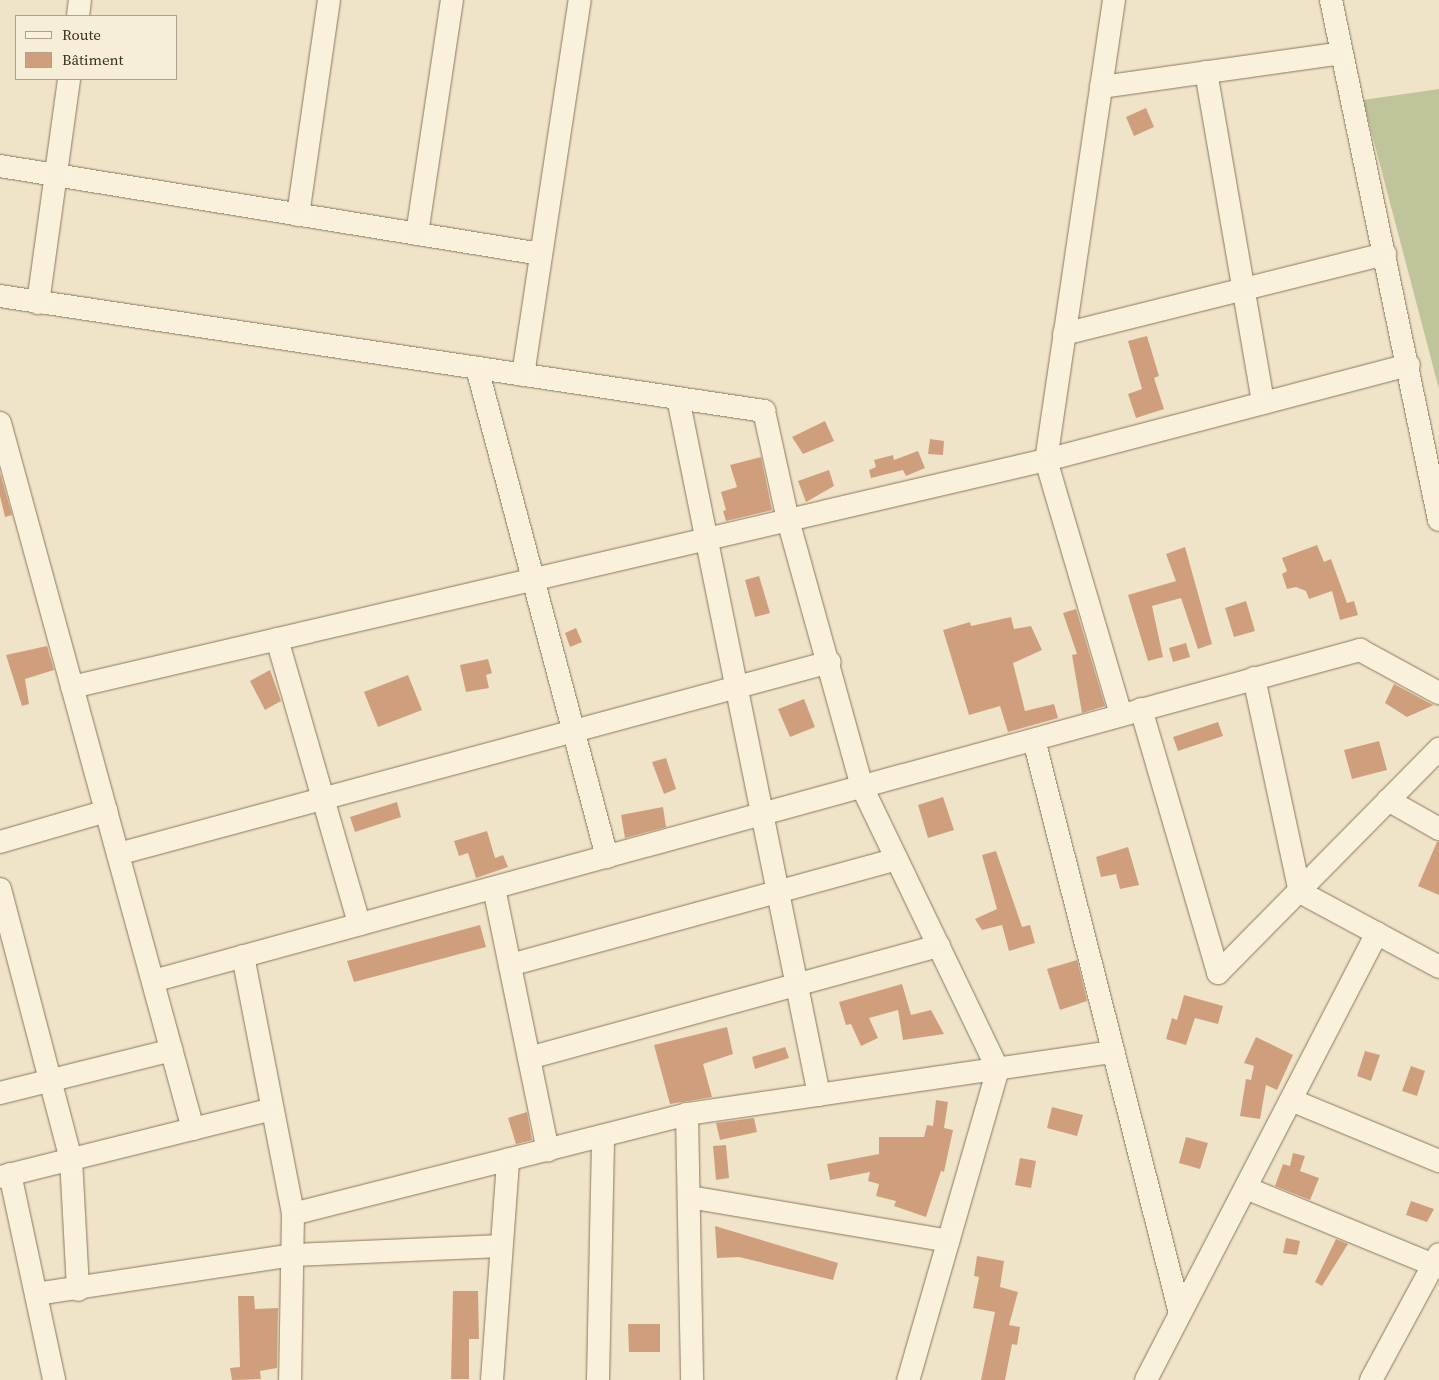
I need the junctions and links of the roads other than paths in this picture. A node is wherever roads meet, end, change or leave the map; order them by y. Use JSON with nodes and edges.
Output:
{"nodes":[{"id":1,"x":80,"y":0,"type":"edge"},
{"id":2,"x":329,"y":0,"type":"edge"},
{"id":3,"x":452,"y":0,"type":"edge"},
{"id":4,"x":580,"y":0,"type":"edge"},
{"id":5,"x":1114,"y":0,"type":"edge"},
{"id":6,"x":1331,"y":0,"type":"edge"},
{"id":7,"x":78,"y":15,"type":"edge"},
{"id":8,"x":1342,"y":53,"type":"junction"},
{"id":9,"x":1206,"y":72,"type":"junction"},
{"id":10,"x":69,"y":80,"type":"edge"},
{"id":11,"x":1101,"y":86,"type":"junction"},
{"id":12,"x":0,"y":166,"type":"edge"},
{"id":13,"x":56,"y":176,"type":"junction"},
{"id":14,"x":298,"y":215,"type":"junction"},
{"id":15,"x":417,"y":234,"type":"junction"},
{"id":16,"x":541,"y":254,"type":"junction"},
{"id":17,"x":1385,"y":254,"type":"junction"},
{"id":18,"x":1246,"y":289,"type":"junction"},
{"id":19,"x":0,"y":296,"type":"edge"},
{"id":20,"x":38,"y":303,"type":"junction"},
{"id":21,"x":1064,"y":334,"type":"junction"},
{"id":22,"x":1408,"y":365,"type":"junction"},
{"id":23,"x":477,"y":368,"type":"junction"},
{"id":24,"x":523,"y":375,"type":"junction"},
{"id":25,"x":678,"y":398,"type":"junction"},
{"id":26,"x":1263,"y":404,"type":"junction"},
{"id":27,"x":0,"y":423,"type":"edge"},
{"id":28,"x":1432,"y":438,"type":"edge"},
{"id":29,"x":1046,"y":460,"type":"junction"},
{"id":30,"x":788,"y":520,"type":"junction"},
{"id":31,"x":1439,"y":520,"type":"edge"},
{"id":32,"x":706,"y":539,"type":"junction"},
{"id":33,"x":533,"y":580,"type":"junction"},
{"id":34,"x":277,"y":639,"type":"junction"},
{"id":35,"x":830,"y":662,"type":"junction"},
{"id":36,"x":1254,"y":678,"type":"junction"},
{"id":37,"x":72,"y":687,"type":"junction"},
{"id":38,"x":736,"y":687,"type":"junction"},
{"id":39,"x":1439,"y":693,"type":"edge"},
{"id":40,"x":1131,"y":712,"type":"junction"},
{"id":41,"x":574,"y":731,"type":"junction"},
{"id":42,"x":1034,"y":740,"type":"junction"},
{"id":43,"x":1439,"y":748,"type":"edge"},
{"id":44,"x":862,"y":787,"type":"junction"},
{"id":45,"x":323,"y":799,"type":"junction"},
{"id":46,"x":1388,"y":800,"type":"junction"},
{"id":47,"x":106,"y":811,"type":"junction"},
{"id":48,"x":762,"y":815,"type":"junction"},
{"id":49,"x":1439,"y":829,"type":"edge"},
{"id":50,"x":0,"y":842,"type":"edge"},
{"id":51,"x":118,"y":854,"type":"junction"},
{"id":52,"x":607,"y":857,"type":"junction"},
{"id":53,"x":896,"y":859,"type":"junction"},
{"id":54,"x":494,"y":888,"type":"junction"},
{"id":55,"x":0,"y":889,"type":"edge"},
{"id":56,"x":778,"y":892,"type":"junction"},
{"id":57,"x":1300,"y":892,"type":"junction"},
{"id":58,"x":359,"y":924,"type":"junction"},
{"id":59,"x":1377,"y":933,"type":"junction"},
{"id":60,"x":939,"y":946,"type":"junction"},
{"id":61,"x":243,"y":956,"type":"junction"},
{"id":62,"x":510,"y":965,"type":"junction"},
{"id":63,"x":1439,"y":967,"type":"edge"},
{"id":64,"x":153,"y":981,"type":"junction"},
{"id":65,"x":797,"y":985,"type":"junction"},
{"id":66,"x":172,"y":1050,"type":"junction"},
{"id":67,"x":1114,"y":1052,"type":"junction"},
{"id":68,"x":529,"y":1058,"type":"junction"},
{"id":69,"x":998,"y":1069,"type":"junction"},
{"id":70,"x":50,"y":1081,"type":"junction"},
{"id":71,"x":0,"y":1094,"type":"edge"},
{"id":72,"x":819,"y":1095,"type":"junction"},
{"id":73,"x":1291,"y":1100,"type":"junction"},
{"id":74,"x":272,"y":1109,"type":"junction"},
{"id":75,"x":688,"y":1114,"type":"junction"},
{"id":76,"x":193,"y":1129,"type":"junction"},
{"id":77,"x":603,"y":1136,"type":"junction"},
{"id":78,"x":548,"y":1150,"type":"junction"},
{"id":79,"x":71,"y":1159,"type":"junction"},
{"id":80,"x":508,"y":1160,"type":"junction"},
{"id":81,"x":1439,"y":1161,"type":"edge"},
{"id":82,"x":5,"y":1175,"type":"edge"},
{"id":83,"x":1246,"y":1188,"type":"junction"},
{"id":84,"x":689,"y":1197,"type":"junction"},
{"id":85,"x":293,"y":1214,"type":"junction"},
{"id":86,"x":948,"y":1241,"type":"junction"},
{"id":87,"x":501,"y":1246,"type":"junction"},
{"id":88,"x":294,"y":1255,"type":"junction"},
{"id":89,"x":1437,"y":1261,"type":"edge"},
{"id":90,"x":78,"y":1290,"type":"junction"},
{"id":91,"x":36,"y":1294,"type":"junction"},
{"id":92,"x":1180,"y":1313,"type":"junction"},
{"id":93,"x":54,"y":1380,"type":"edge"},
{"id":94,"x":290,"y":1380,"type":"edge"},
{"id":95,"x":492,"y":1380,"type":"edge"},
{"id":96,"x":598,"y":1380,"type":"edge"},
{"id":97,"x":692,"y":1380,"type":"edge"},
{"id":98,"x":908,"y":1380,"type":"edge"},
{"id":99,"x":1146,"y":1380,"type":"edge"},
{"id":100,"x":1371,"y":1380,"type":"edge"}],
"edges":[{"from":1,"to":7,"type":"street"},
{"from":2,"to":14,"type":"street"},
{"from":3,"to":15,"type":"street"},
{"from":4,"to":16,"type":"street"},
{"from":5,"to":11,"type":"street"},
{"from":6,"to":8,"type":"street"},
{"from":8,"to":9,"type":"street"},
{"from":8,"to":17,"type":"street"},
{"from":9,"to":11,"type":"street"},
{"from":9,"to":18,"type":"street"},
{"from":10,"to":13,"type":"street"},
{"from":11,"to":21,"type":"street"},
{"from":12,"to":13,"type":"street"},
{"from":13,"to":14,"type":"street"},
{"from":13,"to":20,"type":"street"},
{"from":14,"to":15,"type":"street"},
{"from":15,"to":16,"type":"street"},
{"from":16,"to":24,"type":"street"},
{"from":17,"to":18,"type":"street"},
{"from":17,"to":22,"type":"street"},
{"from":18,"to":21,"type":"street"},
{"from":18,"to":26,"type":"street"},
{"from":19,"to":20,"type":"street"},
{"from":20,"to":23,"type":"street"},
{"from":21,"to":29,"type":"street"},
{"from":22,"to":26,"type":"street"},
{"from":22,"to":28,"type":"street"},
{"from":23,"to":24,"type":"street"},
{"from":23,"to":33,"type":"street"},
{"from":24,"to":25,"type":"street"},
{"from":25,"to":30,"type":"street"},
{"from":25,"to":32,"type":"street"},
{"from":26,"to":29,"type":"street"},
{"from":27,"to":37,"type":"street"},
{"from":28,"to":31,"type":"street"},
{"from":29,"to":30,"type":"street"},
{"from":29,"to":40,"type":"street"},
{"from":30,"to":32,"type":"street"},
{"from":30,"to":35,"type":"street"},
{"from":32,"to":33,"type":"street"},
{"from":32,"to":38,"type":"street"},
{"from":33,"to":34,"type":"street"},
{"from":33,"to":41,"type":"street"},
{"from":34,"to":37,"type":"street"},
{"from":34,"to":45,"type":"street"},
{"from":35,"to":38,"type":"street"},
{"from":35,"to":44,"type":"street"},
{"from":36,"to":39,"type":"street"},
{"from":36,"to":40,"type":"street"},
{"from":36,"to":57,"type":"street"},
{"from":37,"to":47,"type":"street"},
{"from":38,"to":41,"type":"street"},
{"from":38,"to":48,"type":"street"},
{"from":40,"to":42,"type":"street"},
{"from":40,"to":57,"type":"street"},
{"from":41,"to":45,"type":"street"},
{"from":41,"to":52,"type":"street"},
{"from":42,"to":44,"type":"street"},
{"from":42,"to":67,"type":"street"},
{"from":43,"to":46,"type":"street"},
{"from":44,"to":48,"type":"street"},
{"from":44,"to":53,"type":"street"},
{"from":45,"to":51,"type":"street"},
{"from":45,"to":58,"type":"street"},
{"from":46,"to":49,"type":"street"},
{"from":46,"to":57,"type":"street"},
{"from":47,"to":50,"type":"street"},
{"from":47,"to":51,"type":"street"},
{"from":48,"to":52,"type":"street"},
{"from":48,"to":56,"type":"street"},
{"from":51,"to":64,"type":"street"},
{"from":52,"to":54,"type":"street"},
{"from":53,"to":56,"type":"street"},
{"from":53,"to":60,"type":"street"},
{"from":54,"to":58,"type":"street"},
{"from":54,"to":62,"type":"street"},
{"from":55,"to":70,"type":"street"},
{"from":56,"to":62,"type":"street"},
{"from":56,"to":65,"type":"street"},
{"from":57,"to":59,"type":"street"},
{"from":58,"to":61,"type":"street"},
{"from":59,"to":63,"type":"street"},
{"from":59,"to":73,"type":"street"},
{"from":60,"to":65,"type":"street"},
{"from":60,"to":69,"type":"street"},
{"from":61,"to":64,"type":"street"},
{"from":61,"to":74,"type":"street"},
{"from":62,"to":68,"type":"street"},
{"from":64,"to":66,"type":"street"},
{"from":65,"to":68,"type":"street"},
{"from":65,"to":72,"type":"street"},
{"from":66,"to":70,"type":"street"},
{"from":66,"to":76,"type":"street"},
{"from":67,"to":69,"type":"street"},
{"from":67,"to":92,"type":"street"},
{"from":68,"to":78,"type":"street"},
{"from":69,"to":72,"type":"street"},
{"from":69,"to":86,"type":"street"},
{"from":70,"to":71,"type":"street"},
{"from":70,"to":79,"type":"street"},
{"from":72,"to":75,"type":"street"},
{"from":73,"to":81,"type":"street"},
{"from":73,"to":83,"type":"street"},
{"from":74,"to":76,"type":"street"},
{"from":74,"to":85,"type":"street"},
{"from":75,"to":77,"type":"street"},
{"from":75,"to":84,"type":"street"},
{"from":76,"to":79,"type":"street"},
{"from":77,"to":78,"type":"street"},
{"from":77,"to":96,"type":"street"},
{"from":78,"to":80,"type":"street"},
{"from":79,"to":82,"type":"street"},
{"from":79,"to":90,"type":"street"},
{"from":80,"to":85,"type":"street"},
{"from":80,"to":87,"type":"street"},
{"from":82,"to":91,"type":"street"},
{"from":83,"to":89,"type":"street"},
{"from":83,"to":92,"type":"street"},
{"from":84,"to":86,"type":"street"},
{"from":84,"to":97,"type":"street"},
{"from":85,"to":88,"type":"street"},
{"from":86,"to":98,"type":"street"},
{"from":87,"to":88,"type":"street"},
{"from":87,"to":95,"type":"street"},
{"from":88,"to":90,"type":"street"},
{"from":88,"to":94,"type":"street"},
{"from":89,"to":100,"type":"street"},
{"from":90,"to":91,"type":"street"},
{"from":91,"to":93,"type":"street"},
{"from":92,"to":99,"type":"street"}]}
